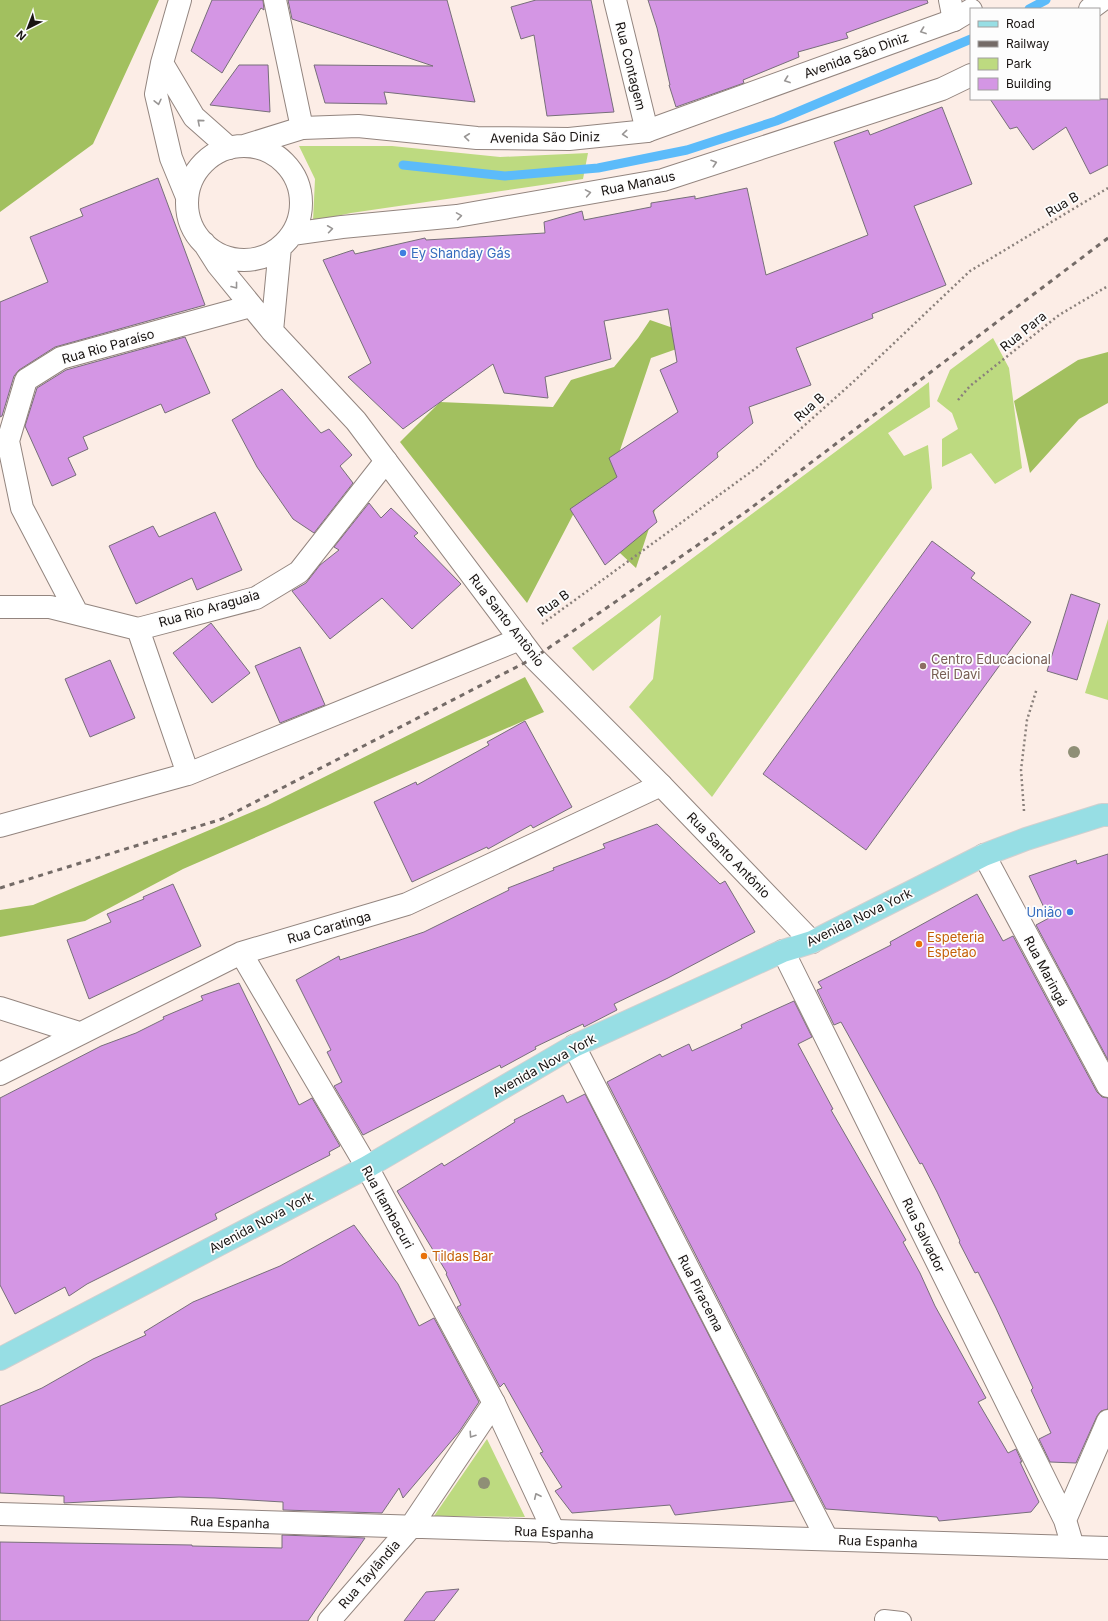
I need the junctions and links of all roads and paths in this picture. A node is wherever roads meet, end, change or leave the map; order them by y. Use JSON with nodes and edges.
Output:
{"nodes":[{"id":1,"x":180,"y":0,"type":"edge"},
{"id":2,"x":275,"y":0,"type":"edge"},
{"id":3,"x":615,"y":0,"type":"edge"},
{"id":4,"x":987,"y":0,"type":"edge"},
{"id":5,"x":1102,"y":0,"type":"edge"},
{"id":6,"x":1091,"y":8,"type":"edge"},
{"id":7,"x":962,"y":10,"type":"edge"},
{"id":8,"x":162,"y":63,"type":"junction"},
{"id":9,"x":970,"y":75,"type":"edge"},
{"id":10,"x":302,"y":128,"type":"junction"},
{"id":11,"x":647,"y":132,"type":"junction"},
{"id":12,"x":237,"y":147,"type":"junction"},
{"id":13,"x":1108,"y":188,"type":"edge"},
{"id":14,"x":187,"y":197,"type":"junction"},
{"id":15,"x":286,"y":240,"type":"junction"},
{"id":16,"x":204,"y":243,"type":"junction"},
{"id":17,"x":1108,"y":286,"type":"edge"},
{"id":18,"x":251,"y":306,"type":"junction"},
{"id":19,"x":272,"y":332,"type":"junction"},
{"id":20,"x":958,"y":400,"type":"dead end"},
{"id":21,"x":386,"y":461,"type":"junction"},
{"id":22,"x":0,"y":607,"type":"edge"},
{"id":23,"x":77,"y":613,"type":"junction"},
{"id":24,"x":138,"y":629,"type":"junction"},
{"id":25,"x":520,"y":639,"type":"junction"},
{"id":26,"x":1037,"y":688,"type":"dead end"},
{"id":27,"x":188,"y":774,"type":"junction"},
{"id":28,"x":661,"y":785,"type":"junction"},
{"id":29,"x":1108,"y":815,"type":"edge"},
{"id":30,"x":0,"y":826,"type":"edge"},
{"id":31,"x":1026,"y":839,"type":"junction"},
{"id":32,"x":984,"y":855,"type":"junction"},
{"id":33,"x":812,"y":942,"type":"junction"},
{"id":34,"x":783,"y":951,"type":"junction"},
{"id":35,"x":241,"y":952,"type":"junction"},
{"id":36,"x":0,"y":1008,"type":"edge"},
{"id":37,"x":79,"y":1033,"type":"junction"},
{"id":38,"x":574,"y":1046,"type":"junction"},
{"id":39,"x":0,"y":1074,"type":"edge"},
{"id":40,"x":1108,"y":1086,"type":"edge"},
{"id":41,"x":366,"y":1167,"type":"junction"},
{"id":42,"x":0,"y":1359,"type":"edge"},
{"id":43,"x":494,"y":1403,"type":"junction"},
{"id":44,"x":1108,"y":1421,"type":"edge"},
{"id":45,"x":0,"y":1514,"type":"edge"},
{"id":46,"x":1065,"y":1520,"type":"junction"},
{"id":47,"x":410,"y":1528,"type":"junction"},
{"id":48,"x":554,"y":1532,"type":"junction"},
{"id":49,"x":827,"y":1539,"type":"junction"},
{"id":50,"x":1073,"y":1547,"type":"junction"},
{"id":51,"x":1108,"y":1548,"type":"edge"},
{"id":52,"x":884,"y":1619,"type":"dead end"},
{"id":53,"x":329,"y":1621,"type":"edge"},
{"id":54,"x":902,"y":1621,"type":"edge"}],
"edges":[{"from":1,"to":8,"type":"street"},
{"from":2,"to":10,"type":"street"},
{"from":3,"to":11,"type":"street","name":"Rua Contagem"},
{"from":4,"to":7,"type":"street","name":"Avenida São Diniz"},
{"from":5,"to":6,"type":"street"},
{"from":7,"to":11,"type":"street","name":"Avenida São Diniz","one_way":true},
{"from":12,"to":8,"type":"street","one_way":true},
{"from":8,"to":14,"type":"street","one_way":true},
{"from":15,"to":9,"type":"street","name":"Rua Manaus","one_way":true},
{"from":11,"to":10,"type":"street","name":"Avenida São Diniz","one_way":true},
{"from":10,"to":12,"type":"street","name":"Avenida São Diniz"},
{"from":12,"to":14,"type":"street"},
{"from":12,"to":15,"type":"street"},
{"from":13,"to":25,"type":"path","name":"Rua B"},
{"from":14,"to":16,"type":"street"},
{"from":15,"to":16,"type":"street"},
{"from":15,"to":19,"type":"street"},
{"from":16,"to":18,"type":"street","name":"Rua Santo Antônio","one_way":true},
{"from":17,"to":20,"type":"path","name":"Rua Para"},
{"from":18,"to":19,"type":"street","name":"Rua Santo Antônio"},
{"from":18,"to":23,"type":"street","name":"Rua Rio Paraíso"},
{"from":19,"to":21,"type":"street","name":"Rua Santo Antônio"},
{"from":21,"to":24,"type":"street","name":"Rua Rio Araguaia"},
{"from":21,"to":25,"type":"street","name":"Rua Santo Antônio"},
{"from":22,"to":23,"type":"street","name":"Rua Rio Araguaia"},
{"from":23,"to":24,"type":"street","name":"Rua Rio Araguaia"},
{"from":24,"to":27,"type":"street"},
{"from":25,"to":27,"type":"street"},
{"from":25,"to":28,"type":"street","name":"Rua Santo Antônio"},
{"from":26,"to":31,"type":"path"},
{"from":27,"to":30,"type":"street"},
{"from":28,"to":33,"type":"street","name":"Rua Santo Antônio"},
{"from":28,"to":35,"type":"street","name":"Rua Caratinga"},
{"from":29,"to":31,"type":"main road","name":"Avenida Nova York"},
{"from":31,"to":32,"type":"main road","name":"Avenida Nova York"},
{"from":32,"to":33,"type":"main road","name":"Avenida Nova York"},
{"from":32,"to":40,"type":"street","name":"Rua Maringá"},
{"from":33,"to":34,"type":"main road","name":"Avenida Nova York"},
{"from":34,"to":38,"type":"main road","name":"Avenida Nova York"},
{"from":34,"to":46,"type":"street","name":"Rua Salvador"},
{"from":35,"to":37,"type":"street","name":"Rua Caratinga"},
{"from":35,"to":41,"type":"street","name":"Rua Itambacuri"},
{"from":36,"to":37,"type":"street"},
{"from":37,"to":39,"type":"street","name":"Rua Caratinga"},
{"from":38,"to":41,"type":"main road","name":"Avenida Nova York"},
{"from":38,"to":49,"type":"street","name":"Rua Piracema"},
{"from":41,"to":42,"type":"main road","name":"Avenida Nova York"},
{"from":41,"to":43,"type":"street","name":"Rua Itambacuri"},
{"from":43,"to":47,"type":"street","name":"Rua Taylândia","one_way":true},
{"from":48,"to":43,"type":"street","name":"Rua Itambacuri","one_way":true},
{"from":44,"to":46,"type":"street"},
{"from":45,"to":47,"type":"street","name":"Rua Espanha"},
{"from":46,"to":50,"type":"street","name":"Rua Salvador"},
{"from":47,"to":48,"type":"street","name":"Rua Espanha"},
{"from":47,"to":53,"type":"street","name":"Rua Taylândia"},
{"from":48,"to":49,"type":"street","name":"Rua Espanha"},
{"from":49,"to":50,"type":"street","name":"Rua Espanha"},
{"from":50,"to":51,"type":"street","name":"Rua Espanha"},
{"from":52,"to":54,"type":"lane"}]}
